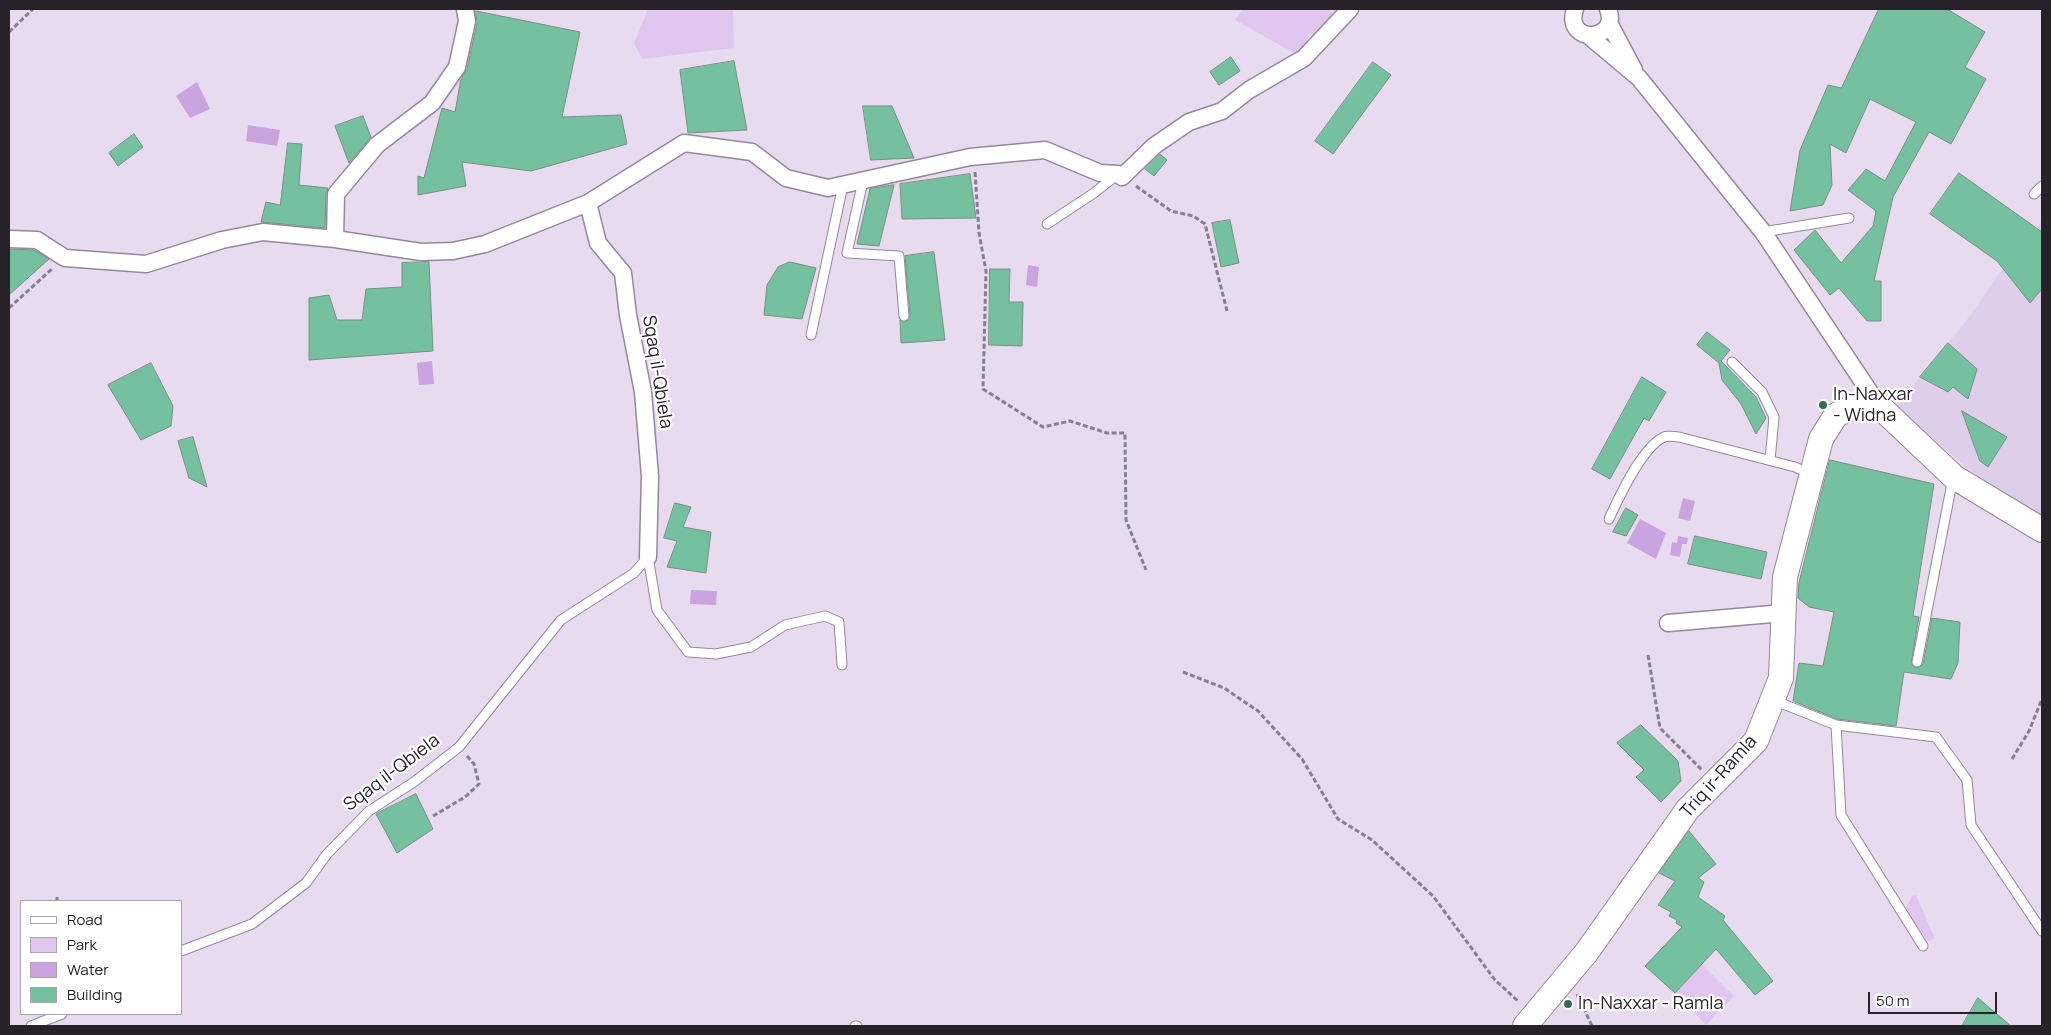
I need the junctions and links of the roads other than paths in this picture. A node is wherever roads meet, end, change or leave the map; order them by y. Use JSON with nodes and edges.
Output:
{"nodes":[{"id":1,"x":465,"y":9,"type":"edge"},
{"id":2,"x":1350,"y":9,"type":"edge"},
{"id":3,"x":1561,"y":9,"type":"edge"},
{"id":4,"x":1609,"y":13,"type":"edge"},
{"id":5,"x":1574,"y":14,"type":"edge"},
{"id":6,"x":1589,"y":36,"type":"junction"},
{"id":7,"x":1639,"y":78,"type":"junction"},
{"id":8,"x":1120,"y":176,"type":"junction"},
{"id":9,"x":863,"y":181,"type":"junction"},
{"id":10,"x":843,"y":185,"type":"junction"},
{"id":11,"x":2042,"y":186,"type":"edge"},
{"id":12,"x":2034,"y":194,"type":"dead end"},
{"id":13,"x":588,"y":202,"type":"junction"},
{"id":14,"x":1849,"y":218,"type":"dead end"},
{"id":15,"x":1047,"y":224,"type":"dead end"},
{"id":16,"x":1763,"y":232,"type":"junction"},
{"id":17,"x":9,"y":239,"type":"edge"},
{"id":18,"x":335,"y":239,"type":"junction"},
{"id":19,"x":904,"y":316,"type":"dead end"},
{"id":20,"x":811,"y":335,"type":"dead end"},
{"id":21,"x":1732,"y":362,"type":"dead end"},
{"id":22,"x":1879,"y":406,"type":"junction"},
{"id":23,"x":1770,"y":460,"type":"junction"},
{"id":24,"x":1811,"y":474,"type":"junction"},
{"id":25,"x":1954,"y":476,"type":"junction"},
{"id":26,"x":1609,"y":518,"type":"dead end"},
{"id":27,"x":2042,"y":530,"type":"edge"},
{"id":28,"x":648,"y":557,"type":"junction"},
{"id":29,"x":1784,"y":613,"type":"junction"},
{"id":30,"x":1668,"y":622,"type":"dead end"},
{"id":31,"x":1917,"y":662,"type":"dead end"},
{"id":32,"x":842,"y":665,"type":"dead end"},
{"id":33,"x":1773,"y":700,"type":"junction"},
{"id":34,"x":1836,"y":725,"type":"junction"},
{"id":35,"x":2042,"y":931,"type":"edge"},
{"id":36,"x":1923,"y":946,"type":"dead end"},
{"id":37,"x":182,"y":951,"type":"edge"},
{"id":38,"x":59,"y":1015,"type":"edge"},
{"id":39,"x":1529,"y":1020,"type":"edge"},
{"id":40,"x":31,"y":1026,"type":"edge"}],
"edges":[{"from":1,"to":18,"type":"street"},
{"from":2,"to":8,"type":"street"},
{"from":3,"to":5,"type":"street"},
{"from":4,"to":6,"type":"street"},
{"from":4,"to":7,"type":"street"},
{"from":5,"to":6,"type":"street"},
{"from":6,"to":7,"type":"street"},
{"from":7,"to":16,"type":"street"},
{"from":8,"to":9,"type":"street"},
{"from":8,"to":15,"type":"lane"},
{"from":9,"to":10,"type":"street"},
{"from":9,"to":19,"type":"lane"},
{"from":10,"to":13,"type":"street"},
{"from":10,"to":20,"type":"lane"},
{"from":11,"to":12,"type":"lane"},
{"from":13,"to":18,"type":"street"},
{"from":13,"to":28,"type":"street","name":"Sqaq il-Qbiela"},
{"from":14,"to":16,"type":"lane"},
{"from":16,"to":22,"type":"street"},
{"from":17,"to":18,"type":"street"},
{"from":21,"to":23,"type":"lane"},
{"from":22,"to":24,"type":"main road","name":"Triq ir-Ramla"},
{"from":22,"to":25,"type":"main road"},
{"from":23,"to":24,"type":"lane"},
{"from":23,"to":26,"type":"lane"},
{"from":24,"to":29,"type":"main road","name":"Triq ir-Ramla"},
{"from":25,"to":27,"type":"main road"},
{"from":25,"to":31,"type":"lane"},
{"from":28,"to":32,"type":"lane","name":"Sqaq il-Qbiela"},
{"from":28,"to":37,"type":"lane","name":"Sqaq il-Qbiela"},
{"from":29,"to":30,"type":"street"},
{"from":29,"to":33,"type":"main road","name":"Triq ir-Ramla"},
{"from":33,"to":34,"type":"lane"},
{"from":33,"to":39,"type":"main road","name":"Triq ir-Ramla"},
{"from":34,"to":35,"type":"lane"},
{"from":34,"to":36,"type":"lane"},
{"from":38,"to":40,"type":"lane"}]}
